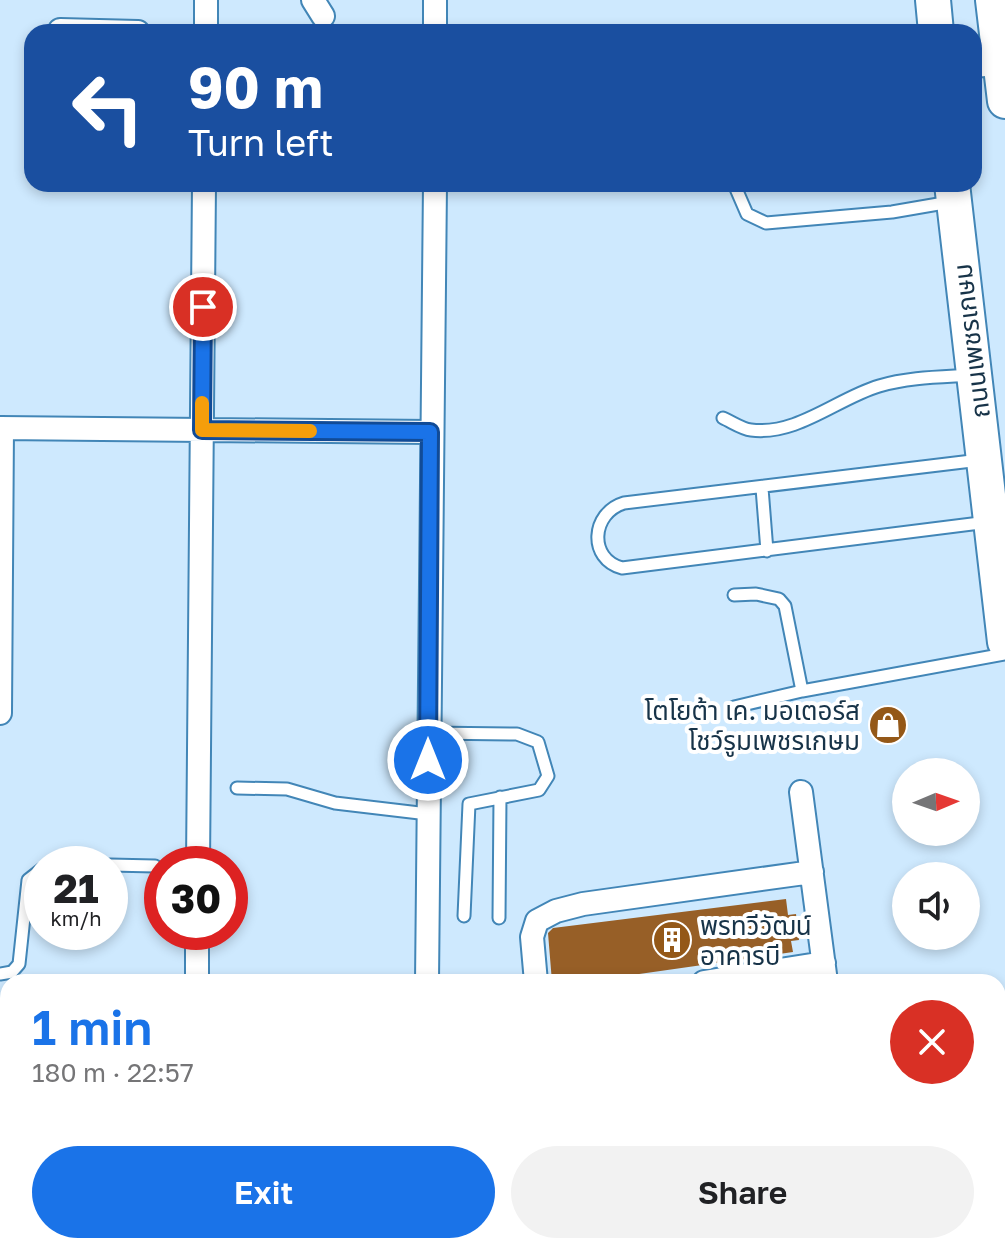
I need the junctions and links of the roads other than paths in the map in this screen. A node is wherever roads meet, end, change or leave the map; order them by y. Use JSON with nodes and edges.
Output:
{"nodes":[{"id":1,"x":206,"y":0,"type":"edge"},
{"id":2,"x":435,"y":0,"type":"edge"},
{"id":3,"x":933,"y":0,"type":"edge"},
{"id":4,"x":993,"y":0,"type":"edge"},
{"id":5,"x":206,"y":24,"type":"edge"},
{"id":6,"x":435,"y":24,"type":"edge"},
{"id":7,"x":935,"y":24,"type":"edge"},
{"id":8,"x":993,"y":60,"type":"edge"},
{"id":9,"x":1005,"y":101,"type":"edge"},
{"id":10,"x":204,"y":192,"type":"edge"},
{"id":11,"x":435,"y":192,"type":"edge"},
{"id":12,"x":737,"y":192,"type":"edge"},
{"id":13,"x":953,"y":192,"type":"edge"},
{"id":14,"x":976,"y":374,"type":"junction"},
{"id":15,"x":723,"y":418,"type":"dead end"},
{"id":16,"x":1,"y":428,"type":"edge"},
{"id":17,"x":202,"y":430,"type":"junction"},
{"id":18,"x":430,"y":432,"type":"junction"},
{"id":19,"x":984,"y":460,"type":"junction"},
{"id":20,"x":762,"y":488,"type":"junction"},
{"id":21,"x":992,"y":522,"type":"junction"},
{"id":22,"x":767,"y":551,"type":"junction"},
{"id":23,"x":734,"y":595,"type":"dead end"},
{"id":24,"x":1005,"y":642,"type":"edge"},
{"id":25,"x":1005,"y":654,"type":"edge"},
{"id":26,"x":802,"y":691,"type":"junction"},
{"id":27,"x":734,"y":707,"type":"dead end"},
{"id":28,"x":0,"y":713,"type":"edge"},
{"id":29,"x":429,"y":733,"type":"junction"},
{"id":30,"x":237,"y":788,"type":"dead end"},
{"id":31,"x":801,"y":792,"type":"dead end"},
{"id":32,"x":500,"y":797,"type":"junction"},
{"id":33,"x":428,"y":814,"type":"junction"},
{"id":34,"x":198,"y":846,"type":"edge"},
{"id":35,"x":812,"y":872,"type":"junction"},
{"id":36,"x":464,"y":916,"type":"dead end"},
{"id":37,"x":24,"y":917,"type":"edge"},
{"id":38,"x":499,"y":918,"type":"dead end"},
{"id":39,"x":197,"y":950,"type":"edge"},
{"id":40,"x":825,"y":972,"type":"edge"},
{"id":41,"x":0,"y":974,"type":"edge"},
{"id":42,"x":197,"y":974,"type":"edge"},
{"id":43,"x":427,"y":974,"type":"edge"},
{"id":44,"x":535,"y":974,"type":"edge"},
{"id":45,"x":801,"y":974,"type":"edge"}],
"edges":[{"from":1,"to":5,"type":"street"},
{"from":2,"to":6,"type":"street"},
{"from":3,"to":7,"type":"main road"},
{"from":4,"to":8,"type":"main road"},
{"from":8,"to":9,"type":"main road"},
{"from":10,"to":17,"type":"street"},
{"from":11,"to":18,"type":"street"},
{"from":12,"to":13,"type":"lane"},
{"from":13,"to":14,"type":"main road","name":"ถนนเพชรเกษม"},
{"from":14,"to":15,"type":"lane"},
{"from":14,"to":19,"type":"main road","name":"ถนนเพชรเกษม"},
{"from":16,"to":17,"type":"street"},
{"from":16,"to":28,"type":"street"},
{"from":17,"to":18,"type":"street"},
{"from":17,"to":34,"type":"street"},
{"from":18,"to":29,"type":"street"},
{"from":19,"to":20,"type":"lane"},
{"from":19,"to":21,"type":"main road","name":"ถนนเพชรเกษม"},
{"from":20,"to":22,"type":"lane"},
{"from":20,"to":22,"type":"lane"},
{"from":21,"to":22,"type":"lane"},
{"from":21,"to":24,"type":"main road","name":"ถนนเพชรเกษม"},
{"from":23,"to":26,"type":"lane"},
{"from":25,"to":26,"type":"lane"},
{"from":26,"to":27,"type":"lane"},
{"from":29,"to":32,"type":"lane"},
{"from":29,"to":33,"type":"street"},
{"from":30,"to":33,"type":"lane"},
{"from":31,"to":35,"type":"street"},
{"from":32,"to":36,"type":"lane"},
{"from":32,"to":38,"type":"lane"},
{"from":33,"to":43,"type":"street"},
{"from":35,"to":40,"type":"street"},
{"from":35,"to":44,"type":"street"},
{"from":37,"to":41,"type":"lane"},
{"from":39,"to":42,"type":"street"},
{"from":40,"to":45,"type":"street"}]}
